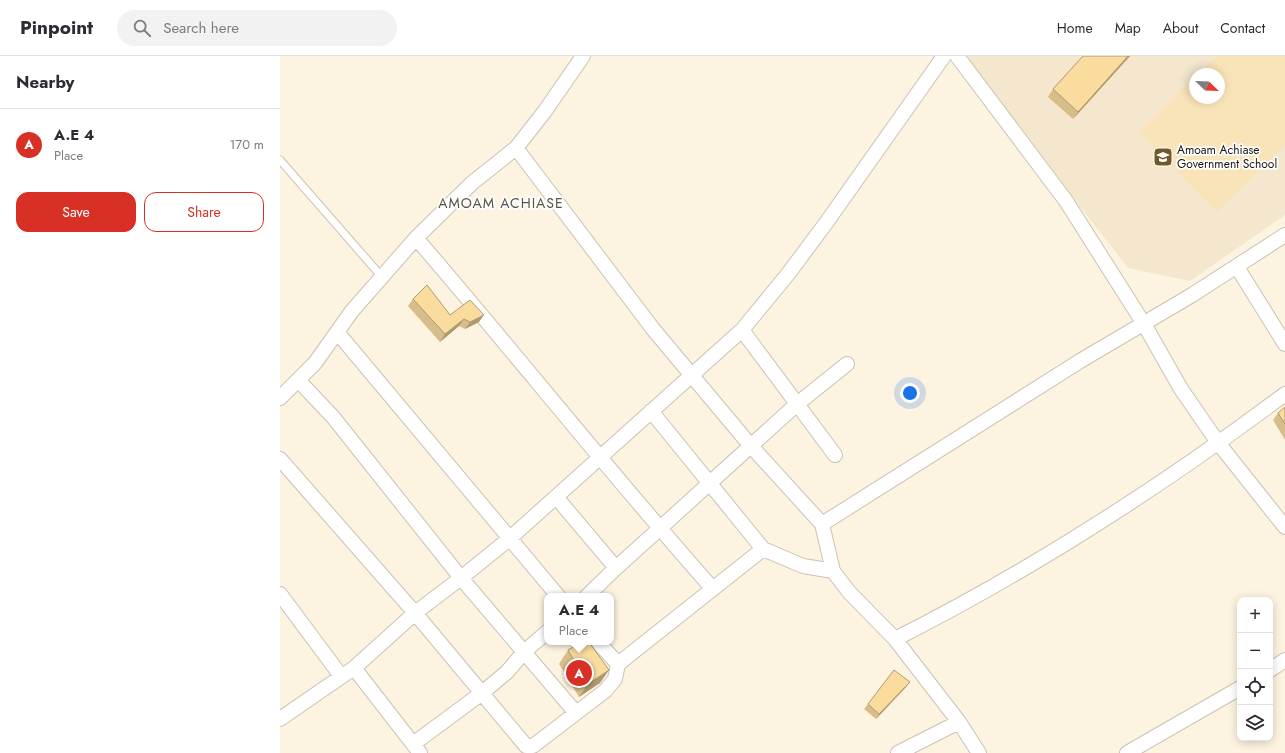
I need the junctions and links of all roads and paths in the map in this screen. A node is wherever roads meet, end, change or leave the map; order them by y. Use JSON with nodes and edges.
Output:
{"nodes":[{"id":1,"x":583,"y":56,"type":"edge"},
{"id":2,"x":944,"y":56,"type":"edge"},
{"id":3,"x":957,"y":56,"type":"edge"},
{"id":4,"x":516,"y":148,"type":"junction"},
{"id":5,"x":280,"y":160,"type":"edge"},
{"id":6,"x":1285,"y":235,"type":"edge"},
{"id":7,"x":416,"y":238,"type":"junction"},
{"id":8,"x":1237,"y":267,"type":"junction"},
{"id":9,"x":382,"y":277,"type":"junction"},
{"id":10,"x":1144,"y":324,"type":"junction"},
{"id":11,"x":742,"y":330,"type":"junction"},
{"id":12,"x":337,"y":332,"type":"junction"},
{"id":13,"x":1285,"y":344,"type":"edge"},
{"id":14,"x":847,"y":364,"type":"dead end"},
{"id":15,"x":692,"y":375,"type":"junction"},
{"id":16,"x":298,"y":380,"type":"junction"},
{"id":17,"x":1285,"y":394,"type":"edge"},
{"id":18,"x":280,"y":398,"type":"edge"},
{"id":19,"x":797,"y":404,"type":"junction"},
{"id":20,"x":651,"y":411,"type":"junction"},
{"id":21,"x":1218,"y":444,"type":"junction"},
{"id":22,"x":750,"y":445,"type":"junction"},
{"id":23,"x":835,"y":455,"type":"dead end"},
{"id":24,"x":600,"y":456,"type":"junction"},
{"id":25,"x":280,"y":459,"type":"edge"},
{"id":26,"x":710,"y":482,"type":"junction"},
{"id":27,"x":556,"y":497,"type":"junction"},
{"id":28,"x":822,"y":524,"type":"junction"},
{"id":29,"x":1285,"y":527,"type":"edge"},
{"id":30,"x":659,"y":528,"type":"junction"},
{"id":31,"x":508,"y":539,"type":"junction"},
{"id":32,"x":763,"y":549,"type":"junction"},
{"id":33,"x":616,"y":568,"type":"junction"},
{"id":34,"x":833,"y":571,"type":"junction"},
{"id":35,"x":461,"y":578,"type":"junction"},
{"id":36,"x":712,"y":588,"type":"junction"},
{"id":37,"x":555,"y":593,"type":"edge"},
{"id":38,"x":590,"y":593,"type":"edge"},
{"id":39,"x":280,"y":594,"type":"edge"},
{"id":40,"x":415,"y":613,"type":"junction"},
{"id":41,"x":544,"y":635,"type":"edge"},
{"id":42,"x":895,"y":639,"type":"junction"},
{"id":43,"x":601,"y":645,"type":"edge"},
{"id":44,"x":524,"y":652,"type":"junction"},
{"id":45,"x":1285,"y":660,"type":"edge"},
{"id":46,"x":618,"y":664,"type":"junction"},
{"id":47,"x":354,"y":668,"type":"junction"},
{"id":48,"x":1272,"y":669,"type":"edge"},
{"id":49,"x":341,"y":676,"type":"junction"},
{"id":50,"x":1237,"y":690,"type":"edge"},
{"id":51,"x":482,"y":693,"type":"junction"},
{"id":52,"x":576,"y":713,"type":"junction"},
{"id":53,"x":280,"y":719,"type":"edge"},
{"id":54,"x":959,"y":722,"type":"junction"},
{"id":55,"x":416,"y":749,"type":"edge"},
{"id":56,"x":898,"y":753,"type":"edge"},
{"id":57,"x":979,"y":753,"type":"edge"},
{"id":58,"x":1127,"y":753,"type":"edge"}],
"edges":[{"from":1,"to":4,"type":"street"},
{"from":2,"to":11,"type":"street"},
{"from":3,"to":10,"type":"street"},
{"from":4,"to":7,"type":"street"},
{"from":4,"to":15,"type":"street"},
{"from":5,"to":9,"type":"lane"},
{"from":6,"to":8,"type":"street"},
{"from":7,"to":9,"type":"street"},
{"from":7,"to":24,"type":"street"},
{"from":8,"to":10,"type":"street"},
{"from":8,"to":13,"type":"street"},
{"from":9,"to":12,"type":"street"},
{"from":10,"to":21,"type":"street"},
{"from":10,"to":28,"type":"street"},
{"from":11,"to":15,"type":"street"},
{"from":11,"to":19,"type":"street"},
{"from":12,"to":16,"type":"street"},
{"from":12,"to":31,"type":"street"},
{"from":14,"to":19,"type":"street"},
{"from":15,"to":20,"type":"street"},
{"from":15,"to":22,"type":"street"},
{"from":16,"to":18,"type":"street"},
{"from":16,"to":35,"type":"street"},
{"from":17,"to":21,"type":"street"},
{"from":19,"to":22,"type":"street"},
{"from":19,"to":23,"type":"street"},
{"from":20,"to":24,"type":"street"},
{"from":20,"to":26,"type":"street"},
{"from":21,"to":29,"type":"street"},
{"from":21,"to":42,"type":"street"},
{"from":22,"to":26,"type":"street"},
{"from":22,"to":28,"type":"street"},
{"from":24,"to":27,"type":"street"},
{"from":24,"to":30,"type":"street"},
{"from":25,"to":40,"type":"street"},
{"from":26,"to":30,"type":"street"},
{"from":26,"to":32,"type":"street"},
{"from":27,"to":31,"type":"street"},
{"from":27,"to":33,"type":"street"},
{"from":28,"to":34,"type":"street"},
{"from":30,"to":33,"type":"street"},
{"from":30,"to":36,"type":"street"},
{"from":31,"to":35,"type":"street"},
{"from":31,"to":37,"type":"street"},
{"from":32,"to":34,"type":"street"},
{"from":32,"to":36,"type":"street"},
{"from":33,"to":38,"type":"street"},
{"from":34,"to":42,"type":"street"},
{"from":35,"to":40,"type":"street"},
{"from":35,"to":44,"type":"street"},
{"from":36,"to":46,"type":"street"},
{"from":39,"to":49,"type":"street"},
{"from":40,"to":47,"type":"street"},
{"from":40,"to":51,"type":"street"},
{"from":41,"to":44,"type":"street"},
{"from":42,"to":54,"type":"street"},
{"from":43,"to":46,"type":"street"},
{"from":44,"to":51,"type":"street"},
{"from":44,"to":52,"type":"street"},
{"from":45,"to":48,"type":"street"},
{"from":46,"to":52,"type":"street"},
{"from":47,"to":49,"type":"street"},
{"from":47,"to":55,"type":"street"},
{"from":49,"to":53,"type":"street"},
{"from":50,"to":58,"type":"street"},
{"from":51,"to":52,"type":"street"},
{"from":51,"to":55,"type":"street"},
{"from":54,"to":56,"type":"street"},
{"from":54,"to":57,"type":"street"}]}
